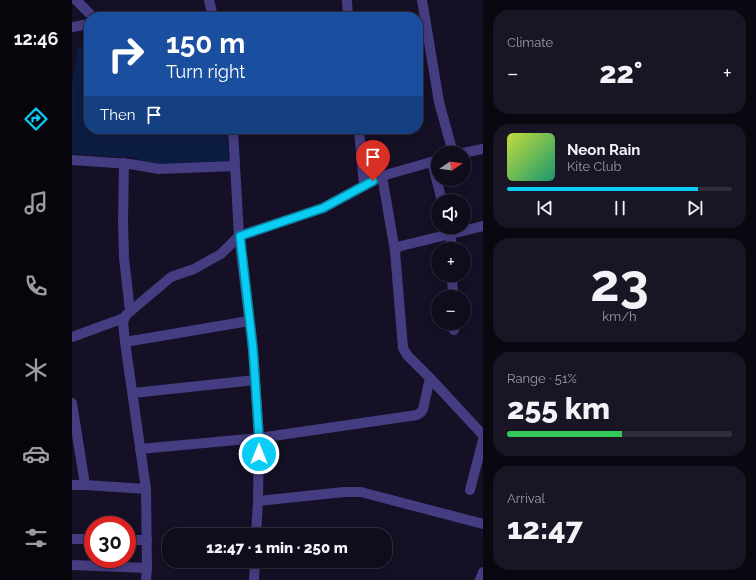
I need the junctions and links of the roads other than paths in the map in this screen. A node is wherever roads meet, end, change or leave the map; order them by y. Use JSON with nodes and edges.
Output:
{"nodes":[{"id":1,"x":76,"y":0,"type":"edge"},
{"id":2,"x":209,"y":0,"type":"edge"},
{"id":3,"x":347,"y":0,"type":"edge"},
{"id":4,"x":422,"y":0,"type":"edge"},
{"id":5,"x":88,"y":12,"type":"edge"},
{"id":6,"x":212,"y":12,"type":"edge"},
{"id":7,"x":348,"y":12,"type":"edge"},
{"id":8,"x":84,"y":25,"type":"edge"},
{"id":9,"x":72,"y":27,"type":"edge"},
{"id":10,"x":233,"y":134,"type":"edge"},
{"id":11,"x":359,"y":134,"type":"edge"},
{"id":12,"x":451,"y":146,"type":"edge"},
{"id":13,"x":483,"y":149,"type":"edge"},
{"id":14,"x":471,"y":151,"type":"edge"},
{"id":15,"x":72,"y":160,"type":"edge"},
{"id":16,"x":431,"y":162,"type":"edge"},
{"id":17,"x":124,"y":164,"type":"junction"},
{"id":18,"x":235,"y":166,"type":"junction"},
{"id":19,"x":382,"y":176,"type":"junction"},
{"id":20,"x":364,"y":186,"type":"junction"},
{"id":21,"x":483,"y":226,"type":"edge"},
{"id":22,"x":471,"y":227,"type":"edge"},
{"id":23,"x":438,"y":234,"type":"edge"},
{"id":24,"x":240,"y":236,"type":"junction"},
{"id":25,"x":395,"y":251,"type":"junction"},
{"id":26,"x":127,"y":314,"type":"junction"},
{"id":27,"x":249,"y":321,"type":"junction"},
{"id":28,"x":72,"y":337,"type":"edge"},
{"id":29,"x":125,"y":342,"type":"junction"},
{"id":30,"x":430,"y":378,"type":"junction"},
{"id":31,"x":255,"y":380,"type":"junction"},
{"id":32,"x":133,"y":393,"type":"junction"},
{"id":33,"x":72,"y":404,"type":"edge"},
{"id":34,"x":483,"y":435,"type":"edge"},
{"id":35,"x":259,"y":438,"type":"junction"},
{"id":36,"x":483,"y":440,"type":"edge"},
{"id":37,"x":140,"y":449,"type":"junction"},
{"id":38,"x":72,"y":485,"type":"edge"},
{"id":39,"x":86,"y":485,"type":"junction"},
{"id":40,"x":146,"y":489,"type":"junction"},
{"id":41,"x":470,"y":490,"type":"dead end"},
{"id":42,"x":258,"y":500,"type":"junction"},
{"id":43,"x":483,"y":524,"type":"edge"},
{"id":44,"x":256,"y":528,"type":"edge"},
{"id":45,"x":72,"y":539,"type":"edge"},
{"id":46,"x":84,"y":539,"type":"edge"},
{"id":47,"x":136,"y":540,"type":"edge"},
{"id":48,"x":147,"y":540,"type":"junction"},
{"id":49,"x":72,"y":565,"type":"edge"},
{"id":50,"x":147,"y":568,"type":"junction"},
{"id":51,"x":255,"y":568,"type":"edge"},
{"id":52,"x":483,"y":572,"type":"edge"},
{"id":53,"x":146,"y":580,"type":"edge"},
{"id":54,"x":254,"y":580,"type":"edge"},
{"id":55,"x":480,"y":580,"type":"edge"}],
"edges":[{"from":1,"to":5,"type":"street"},
{"from":2,"to":6,"type":"street"},
{"from":3,"to":7,"type":"street"},
{"from":4,"to":12,"type":"street"},
{"from":8,"to":9,"type":"street"},
{"from":10,"to":18,"type":"street"},
{"from":11,"to":20,"type":"street"},
{"from":13,"to":14,"type":"street"},
{"from":15,"to":17,"type":"street"},
{"from":16,"to":19,"type":"street"},
{"from":17,"to":18,"type":"street"},
{"from":17,"to":26,"type":"street"},
{"from":18,"to":24,"type":"street"},
{"from":19,"to":20,"type":"street"},
{"from":19,"to":25,"type":"street"},
{"from":20,"to":24,"type":"street"},
{"from":21,"to":22,"type":"street"},
{"from":23,"to":25,"type":"street"},
{"from":24,"to":26,"type":"street"},
{"from":24,"to":27,"type":"street"},
{"from":25,"to":30,"type":"street"},
{"from":26,"to":28,"type":"street"},
{"from":26,"to":29,"type":"street"},
{"from":27,"to":29,"type":"street"},
{"from":27,"to":31,"type":"street"},
{"from":29,"to":32,"type":"street"},
{"from":30,"to":34,"type":"street"},
{"from":30,"to":35,"type":"street"},
{"from":31,"to":32,"type":"street"},
{"from":31,"to":35,"type":"street"},
{"from":32,"to":37,"type":"street"},
{"from":33,"to":39,"type":"street"},
{"from":35,"to":37,"type":"street"},
{"from":35,"to":42,"type":"street"},
{"from":36,"to":41,"type":"street"},
{"from":37,"to":40,"type":"street"},
{"from":38,"to":39,"type":"street"},
{"from":39,"to":40,"type":"street"},
{"from":40,"to":48,"type":"street"},
{"from":42,"to":43,"type":"street"},
{"from":42,"to":44,"type":"street"},
{"from":45,"to":46,"type":"street"},
{"from":47,"to":48,"type":"street"},
{"from":48,"to":50,"type":"street"},
{"from":49,"to":50,"type":"street"},
{"from":50,"to":53,"type":"street"},
{"from":51,"to":54,"type":"street"},
{"from":52,"to":55,"type":"street"}]}
